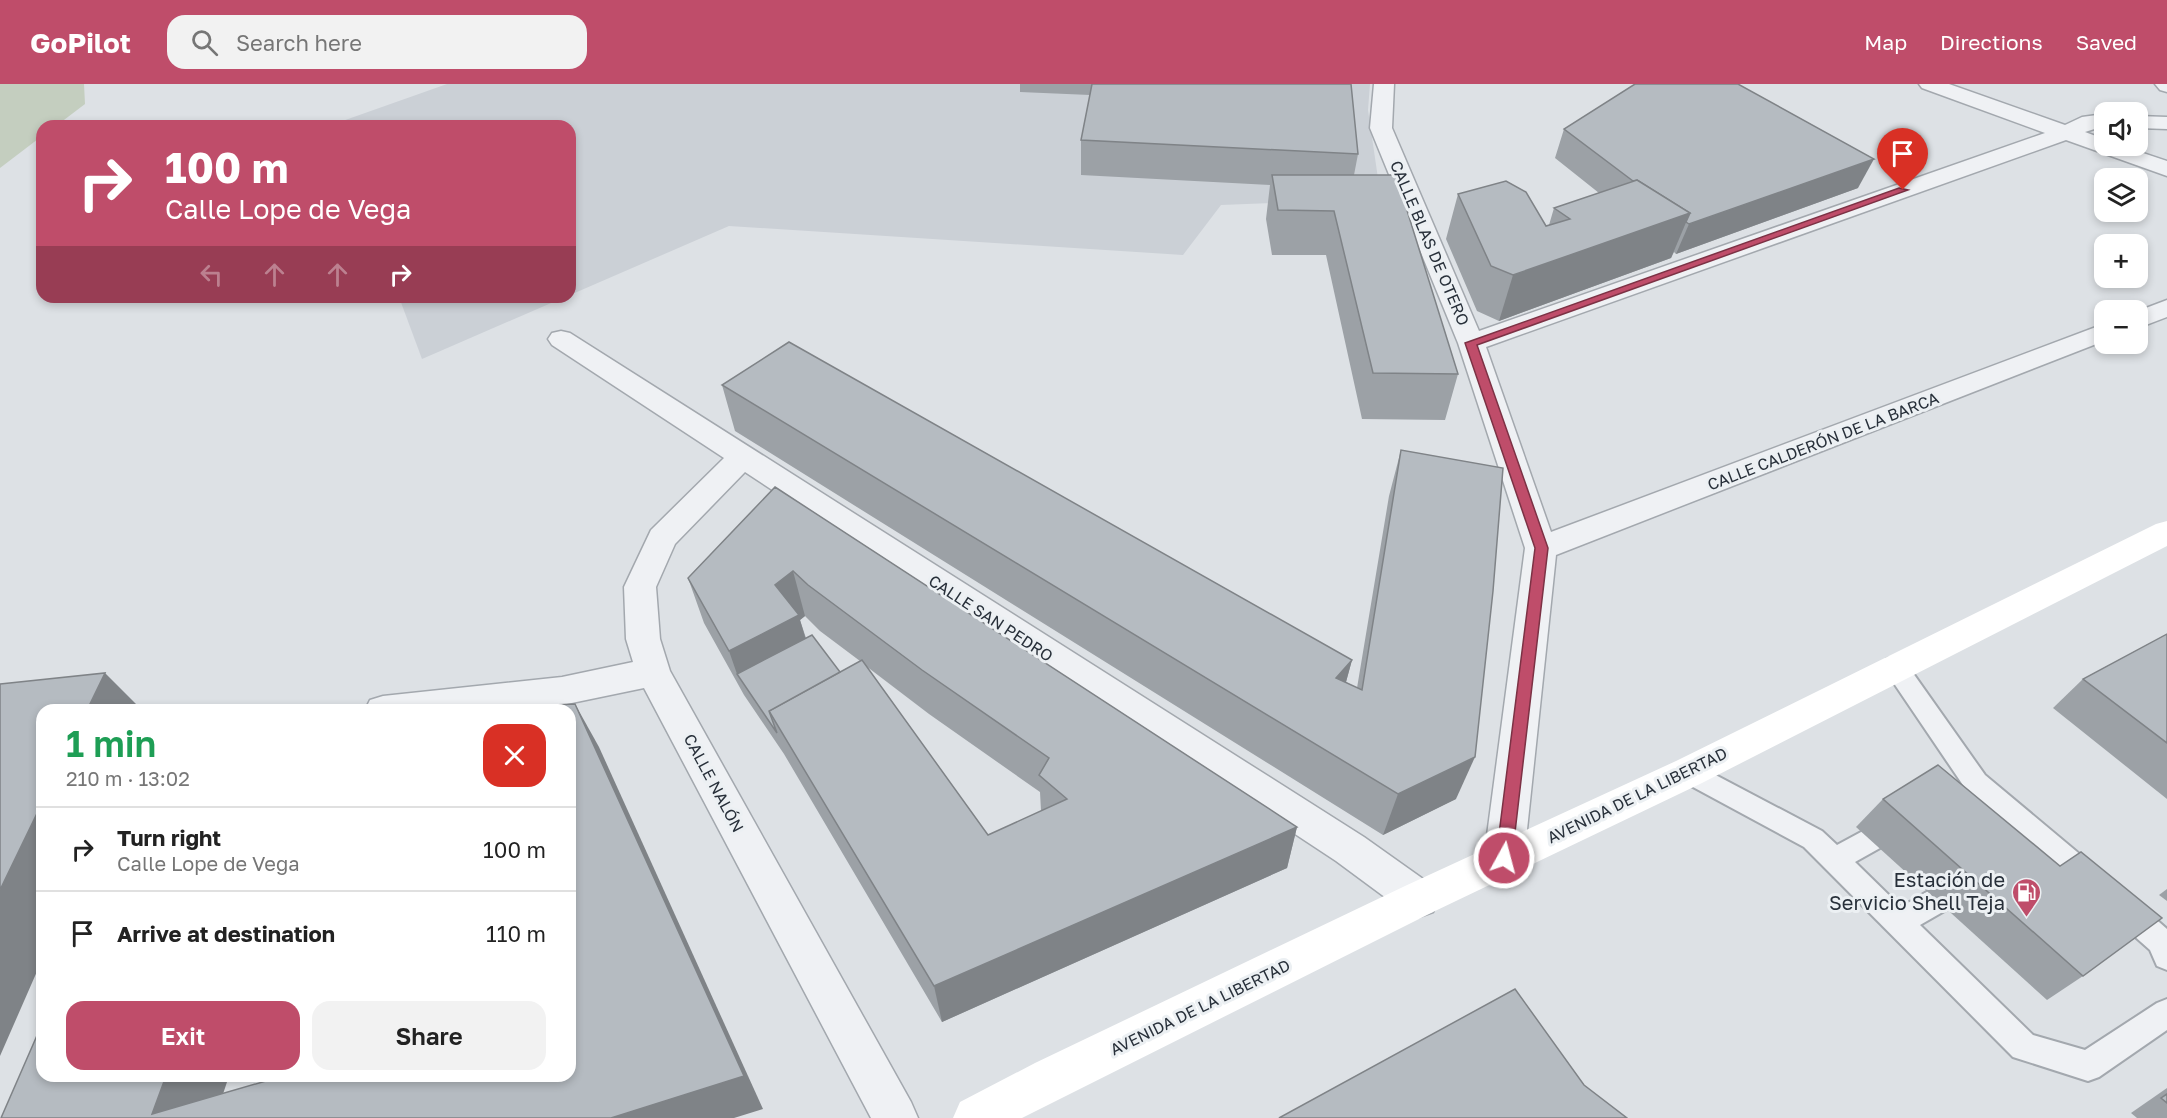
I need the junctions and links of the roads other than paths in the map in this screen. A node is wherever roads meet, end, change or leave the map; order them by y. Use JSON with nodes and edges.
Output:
{"nodes":[{"id":1,"x":1384,"y":84,"type":"edge"},
{"id":2,"x":1929,"y":84,"type":"edge"},
{"id":3,"x":1970,"y":84,"type":"edge"},
{"id":4,"x":2094,"y":122,"type":"edge"},
{"id":5,"x":2148,"y":122,"type":"edge"},
{"id":6,"x":2167,"y":123,"type":"edge"},
{"id":7,"x":2094,"y":125,"type":"edge"},
{"id":8,"x":2066,"y":133,"type":"junction"},
{"id":9,"x":2148,"y":142,"type":"edge"},
{"id":10,"x":2167,"y":149,"type":"edge"},
{"id":11,"x":2167,"y":169,"type":"edge"},
{"id":12,"x":2167,"y":309,"type":"edge"},
{"id":13,"x":2148,"y":316,"type":"edge"},
{"id":14,"x":2094,"y":336,"type":"edge"},
{"id":15,"x":561,"y":339,"type":"dead end"},
{"id":16,"x":1471,"y":343,"type":"junction"},
{"id":17,"x":742,"y":458,"type":"junction"},
{"id":18,"x":2167,"y":532,"type":"edge"},
{"id":19,"x":1541,"y":548,"type":"junction"},
{"id":20,"x":1895,"y":666,"type":"junction"},
{"id":21,"x":653,"y":672,"type":"junction"},
{"id":22,"x":440,"y":704,"type":"edge"},
{"id":23,"x":1689,"y":772,"type":"junction"},
{"id":24,"x":1916,"y":816,"type":"edge"},
{"id":25,"x":1504,"y":858,"type":"junction"},
{"id":26,"x":1834,"y":860,"type":"junction"},
{"id":27,"x":1981,"y":875,"type":"edge"},
{"id":28,"x":1419,"y":899,"type":"junction"},
{"id":29,"x":1898,"y":923,"type":"junction"},
{"id":30,"x":2167,"y":957,"type":"edge"},
{"id":31,"x":2167,"y":1013,"type":"edge"},
{"id":32,"x":895,"y":1118,"type":"edge"},
{"id":33,"x":976,"y":1118,"type":"edge"}],
"edges":[{"from":1,"to":16,"type":"street","name":"CALLE BLAS DE OTERO"},
{"from":2,"to":8,"type":"street"},
{"from":3,"to":4,"type":"street"},
{"from":5,"to":6,"type":"street"},
{"from":7,"to":8,"type":"street"},
{"from":8,"to":11,"type":"street"},
{"from":8,"to":16,"type":"street"},
{"from":9,"to":10,"type":"street"},
{"from":12,"to":13,"type":"street"},
{"from":14,"to":19,"type":"street","name":"CALLE CALDERÓN DE LA BARCA"},
{"from":15,"to":17,"type":"street","name":"CALLE SAN PEDRO"},
{"from":16,"to":19,"type":"street","name":"CALLE BLAS DE OTERO"},
{"from":17,"to":21,"type":"street","name":"CALLE NALÓN"},
{"from":17,"to":28,"type":"street","name":"CALLE SAN PEDRO"},
{"from":18,"to":20,"type":"main road","name":"AVENIDA DE LA LIBERTAD"},
{"from":19,"to":25,"type":"street","name":"CALLE BLAS DE OTERO"},
{"from":20,"to":23,"type":"main road","name":"AVENIDA DE LA LIBERTAD"},
{"from":20,"to":30,"type":"lane"},
{"from":21,"to":22,"type":"street"},
{"from":21,"to":32,"type":"street","name":"CALLE NALÓN"},
{"from":23,"to":25,"type":"main road","name":"AVENIDA DE LA LIBERTAD"},
{"from":23,"to":26,"type":"lane"},
{"from":24,"to":26,"type":"lane"},
{"from":25,"to":28,"type":"main road","name":"AVENIDA DE LA LIBERTAD"},
{"from":26,"to":29,"type":"lane"},
{"from":27,"to":29,"type":"lane"},
{"from":28,"to":33,"type":"main road","name":"AVENIDA DE LA LIBERTAD"},
{"from":29,"to":31,"type":"lane"}]}
